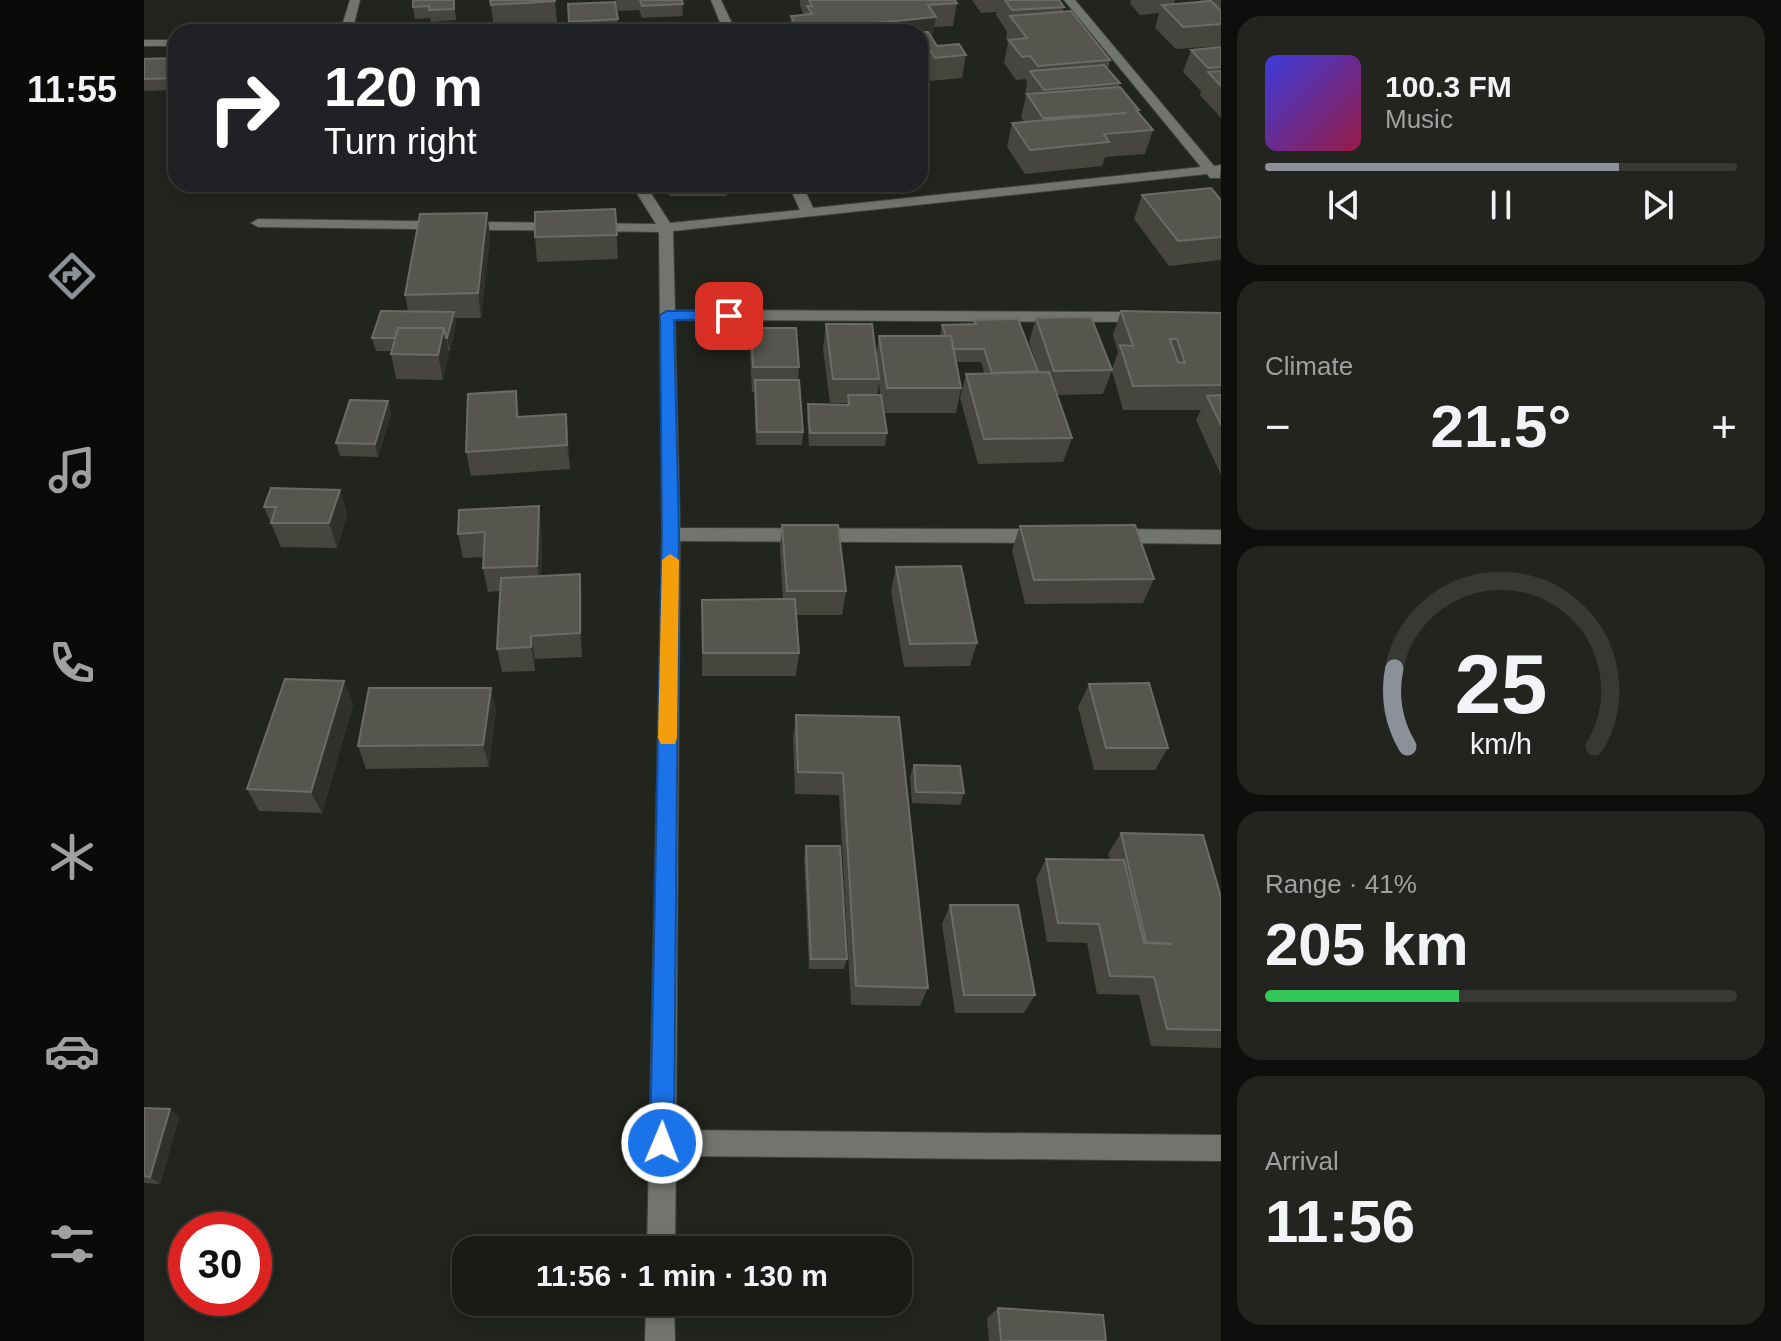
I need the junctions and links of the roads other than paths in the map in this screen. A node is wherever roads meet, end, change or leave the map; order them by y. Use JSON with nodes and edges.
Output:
{"nodes":[{"id":1,"x":355,"y":0,"type":"edge"},
{"id":2,"x":716,"y":0,"type":"edge"},
{"id":3,"x":1069,"y":0,"type":"edge"},
{"id":4,"x":348,"y":24,"type":"edge"},
{"id":5,"x":726,"y":24,"type":"edge"},
{"id":6,"x":144,"y":43,"type":"edge"},
{"id":7,"x":168,"y":43,"type":"edge"},
{"id":8,"x":1215,"y":169,"type":"edge"},
{"id":9,"x":1221,"y":181,"type":"edge"},
{"id":10,"x":643,"y":192,"type":"edge"},
{"id":11,"x":799,"y":192,"type":"edge"},
{"id":12,"x":808,"y":213,"type":"junction"},
{"id":13,"x":258,"y":223,"type":"dead end"},
{"id":14,"x":666,"y":228,"type":"junction"},
{"id":15,"x":667,"y":315,"type":"junction"},
{"id":16,"x":1158,"y":317,"type":"edge"},
{"id":17,"x":671,"y":534,"type":"junction"},
{"id":18,"x":1064,"y":536,"type":"edge"},
{"id":19,"x":1095,"y":536,"type":"edge"},
{"id":20,"x":1221,"y":537,"type":"edge"},
{"id":21,"x":662,"y":1143,"type":"junction"},
{"id":22,"x":1221,"y":1148,"type":"edge"},
{"id":23,"x":661,"y":1236,"type":"edge"},
{"id":24,"x":660,"y":1316,"type":"edge"},
{"id":25,"x":660,"y":1341,"type":"edge"}],
"edges":[{"from":1,"to":4,"type":"street"},
{"from":2,"to":5,"type":"street"},
{"from":3,"to":8,"type":"street"},
{"from":6,"to":7,"type":"street"},
{"from":8,"to":9,"type":"street"},
{"from":8,"to":12,"type":"street"},
{"from":10,"to":14,"type":"street"},
{"from":11,"to":12,"type":"street"},
{"from":12,"to":14,"type":"street"},
{"from":13,"to":14,"type":"street"},
{"from":14,"to":15,"type":"street"},
{"from":15,"to":16,"type":"street"},
{"from":15,"to":17,"type":"street"},
{"from":17,"to":18,"type":"street"},
{"from":17,"to":21,"type":"street"},
{"from":19,"to":20,"type":"street"},
{"from":21,"to":22,"type":"street"},
{"from":21,"to":23,"type":"street"},
{"from":24,"to":25,"type":"street"}]}
